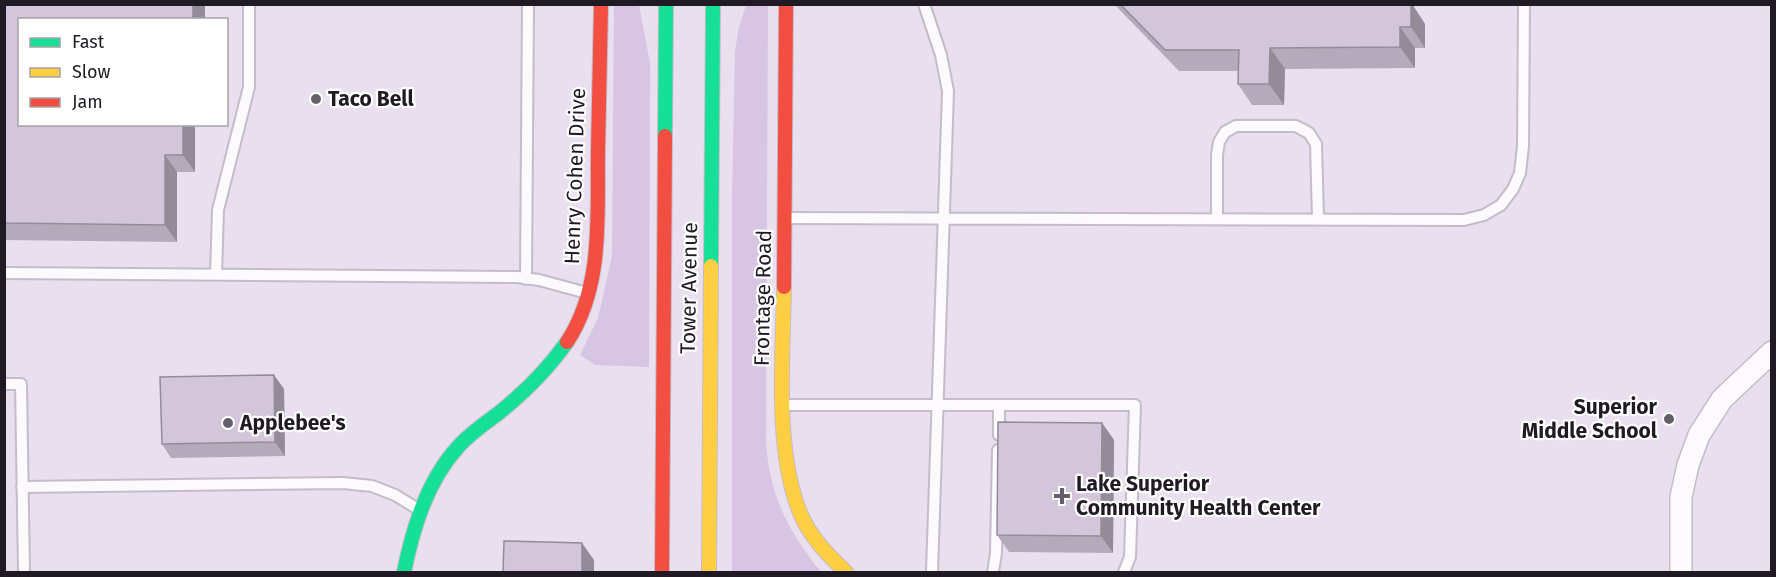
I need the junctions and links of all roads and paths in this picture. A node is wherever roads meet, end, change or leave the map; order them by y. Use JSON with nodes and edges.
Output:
{"nodes":[{"id":1,"x":249,"y":4,"type":"edge"},
{"id":2,"x":528,"y":4,"type":"edge"},
{"id":3,"x":601,"y":4,"type":"edge"},
{"id":4,"x":666,"y":4,"type":"edge"},
{"id":5,"x":713,"y":4,"type":"edge"},
{"id":6,"x":786,"y":4,"type":"edge"},
{"id":7,"x":924,"y":4,"type":"edge"},
{"id":8,"x":1524,"y":4,"type":"edge"},
{"id":9,"x":784,"y":218,"type":"junction"},
{"id":10,"x":942,"y":218,"type":"junction"},
{"id":11,"x":1217,"y":219,"type":"junction"},
{"id":12,"x":1318,"y":219,"type":"junction"},
{"id":13,"x":4,"y":273,"type":"edge"},
{"id":14,"x":216,"y":275,"type":"junction"},
{"id":15,"x":526,"y":279,"type":"junction"},
{"id":16,"x":589,"y":293,"type":"junction"},
{"id":17,"x":1772,"y":352,"type":"edge"},
{"id":18,"x":4,"y":384,"type":"edge"},
{"id":19,"x":937,"y":404,"type":"junction"},
{"id":20,"x":783,"y":405,"type":"junction"},
{"id":21,"x":999,"y":405,"type":"junction"},
{"id":22,"x":22,"y":487,"type":"junction"},
{"id":23,"x":422,"y":511,"type":"junction"},
{"id":24,"x":24,"y":573,"type":"edge"},
{"id":25,"x":404,"y":573,"type":"edge"},
{"id":26,"x":662,"y":573,"type":"edge"},
{"id":27,"x":709,"y":573,"type":"edge"},
{"id":28,"x":846,"y":573,"type":"edge"},
{"id":29,"x":932,"y":573,"type":"edge"},
{"id":30,"x":993,"y":573,"type":"edge"},
{"id":31,"x":1124,"y":573,"type":"edge"},
{"id":32,"x":1681,"y":573,"type":"edge"}],
"edges":[{"from":1,"to":14,"type":"lane"},
{"from":2,"to":15,"type":"lane"},
{"from":3,"to":16,"type":"street","name":"Henry Cohen Drive"},
{"from":4,"to":26,"type":"street","name":"Tower Avenue"},
{"from":5,"to":27,"type":"street","name":"Tower Avenue"},
{"from":6,"to":9,"type":"street","name":"Frontage Road"},
{"from":7,"to":10,"type":"lane"},
{"from":8,"to":12,"type":"lane"},
{"from":9,"to":10,"type":"lane"},
{"from":9,"to":20,"type":"street","name":"Frontage Road"},
{"from":10,"to":11,"type":"lane"},
{"from":10,"to":19,"type":"lane"},
{"from":11,"to":12,"type":"lane"},
{"from":11,"to":12,"type":"lane"},
{"from":13,"to":14,"type":"lane"},
{"from":14,"to":15,"type":"lane"},
{"from":15,"to":16,"type":"lane"},
{"from":16,"to":23,"type":"street","name":"Henry Cohen Drive"},
{"from":17,"to":32,"type":"street"},
{"from":18,"to":22,"type":"lane"},
{"from":19,"to":20,"type":"lane"},
{"from":19,"to":21,"type":"lane"},
{"from":19,"to":29,"type":"lane"},
{"from":20,"to":28,"type":"street","name":"Frontage Road"},
{"from":21,"to":30,"type":"lane"},
{"from":21,"to":31,"type":"lane"},
{"from":22,"to":23,"type":"lane"},
{"from":22,"to":24,"type":"lane"},
{"from":23,"to":25,"type":"street","name":"Henry Cohen Drive"}]}
